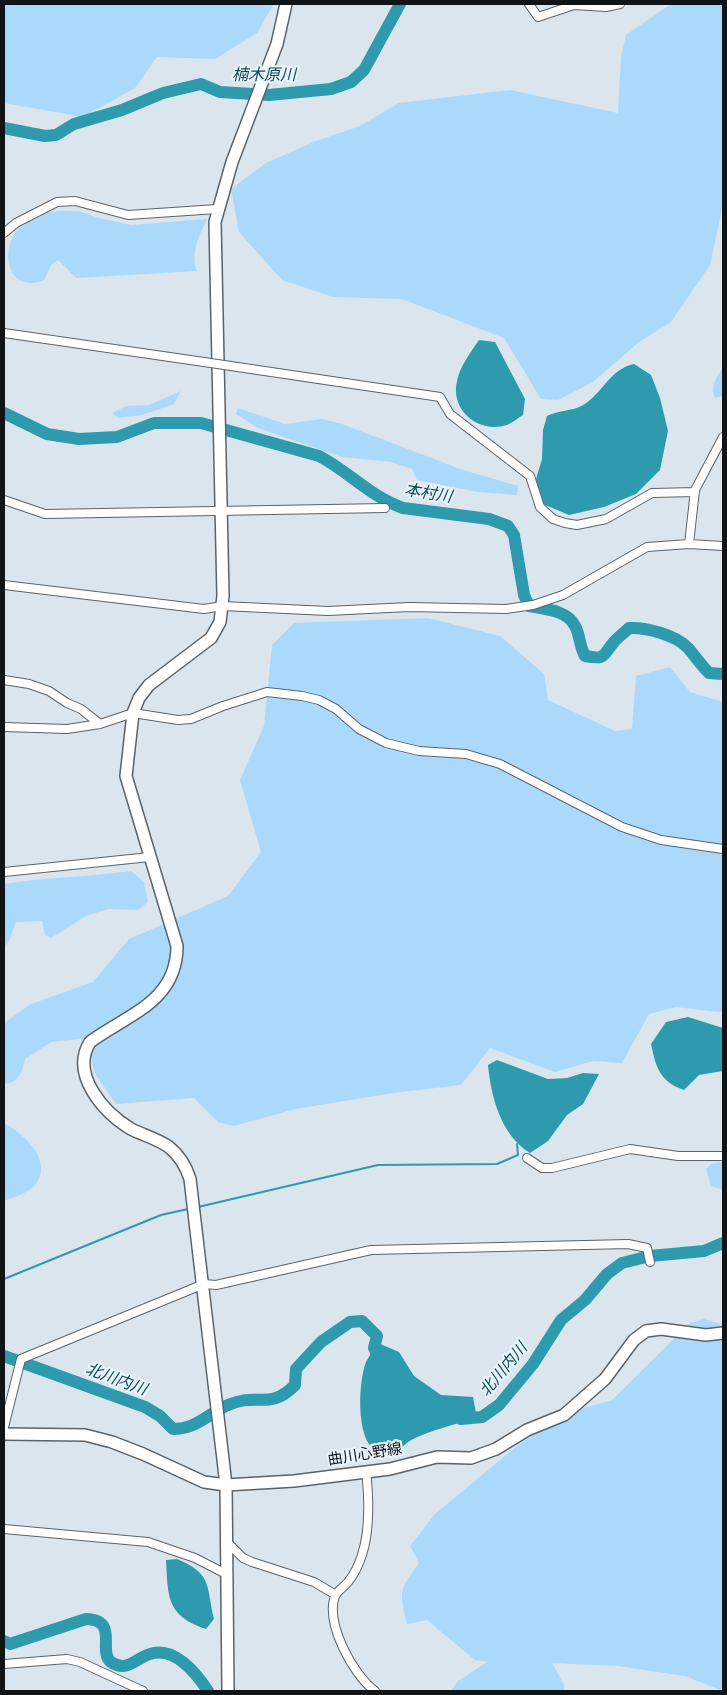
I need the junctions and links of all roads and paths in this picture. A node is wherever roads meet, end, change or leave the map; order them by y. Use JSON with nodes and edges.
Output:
{"nodes":[{"id":1,"x":286,"y":4,"type":"edge"},
{"id":2,"x":529,"y":4,"type":"edge"},
{"id":3,"x":620,"y":4,"type":"edge"},
{"id":4,"x":217,"y":208,"type":"junction"},
{"id":5,"x":4,"y":234,"type":"edge"},
{"id":6,"x":4,"y":334,"type":"edge"},
{"id":7,"x":723,"y":437,"type":"edge"},
{"id":8,"x":695,"y":492,"type":"junction"},
{"id":9,"x":4,"y":500,"type":"edge"},
{"id":10,"x":385,"y":508,"type":"dead end"},
{"id":11,"x":220,"y":510,"type":"junction"},
{"id":12,"x":689,"y":544,"type":"junction"},
{"id":13,"x":723,"y":546,"type":"edge"},
{"id":14,"x":4,"y":585,"type":"edge"},
{"id":15,"x":222,"y":606,"type":"junction"},
{"id":16,"x":4,"y":680,"type":"edge"},
{"id":17,"x":133,"y":714,"type":"junction"},
{"id":18,"x":100,"y":724,"type":"junction"},
{"id":19,"x":4,"y":727,"type":"edge"},
{"id":20,"x":723,"y":849,"type":"edge"},
{"id":21,"x":150,"y":857,"type":"junction"},
{"id":22,"x":4,"y":872,"type":"edge"},
{"id":23,"x":723,"y":1156,"type":"edge"},
{"id":24,"x":527,"y":1158,"type":"dead end"},
{"id":25,"x":650,"y":1262,"type":"dead end"},
{"id":26,"x":204,"y":1284,"type":"junction"},
{"id":27,"x":723,"y":1333,"type":"edge"},
{"id":28,"x":4,"y":1427,"type":"edge"},
{"id":29,"x":4,"y":1434,"type":"edge"},
{"id":30,"x":366,"y":1471,"type":"junction"},
{"id":31,"x":226,"y":1485,"type":"junction"},
{"id":32,"x":4,"y":1529,"type":"edge"},
{"id":33,"x":228,"y":1543,"type":"junction"},
{"id":34,"x":228,"y":1575,"type":"junction"},
{"id":35,"x":336,"y":1595,"type":"junction"},
{"id":36,"x":4,"y":1664,"type":"edge"},
{"id":37,"x":143,"y":1691,"type":"edge"},
{"id":38,"x":228,"y":1691,"type":"edge"},
{"id":39,"x":375,"y":1691,"type":"edge"}],
"edges":[{"from":1,"to":4,"type":"street"},
{"from":2,"to":3,"type":"street"},
{"from":4,"to":5,"type":"street"},
{"from":4,"to":11,"type":"street"},
{"from":6,"to":8,"type":"street","bridge":true},
{"from":7,"to":8,"type":"street"},
{"from":8,"to":12,"type":"street"},
{"from":9,"to":11,"type":"street"},
{"from":10,"to":11,"type":"street"},
{"from":11,"to":15,"type":"street"},
{"from":12,"to":13,"type":"street"},
{"from":12,"to":15,"type":"street"},
{"from":14,"to":15,"type":"street"},
{"from":15,"to":17,"type":"street"},
{"from":16,"to":18,"type":"street"},
{"from":17,"to":18,"type":"street"},
{"from":17,"to":20,"type":"street"},
{"from":17,"to":21,"type":"street"},
{"from":18,"to":19,"type":"street"},
{"from":21,"to":22,"type":"street"},
{"from":21,"to":26,"type":"street"},
{"from":23,"to":24,"type":"street"},
{"from":25,"to":26,"type":"street"},
{"from":26,"to":28,"type":"street"},
{"from":26,"to":31,"type":"street"},
{"from":27,"to":30,"type":"street","name":"曲川心野線"},
{"from":29,"to":31,"type":"street","name":"曲川心野線"},
{"from":30,"to":31,"type":"street","name":"曲川心野線"},
{"from":30,"to":35,"type":"street"},
{"from":31,"to":33,"type":"street"},
{"from":32,"to":34,"type":"street"},
{"from":33,"to":34,"type":"street"},
{"from":33,"to":35,"type":"street"},
{"from":34,"to":38,"type":"street"},
{"from":35,"to":39,"type":"street"},
{"from":36,"to":37,"type":"street"}]}
